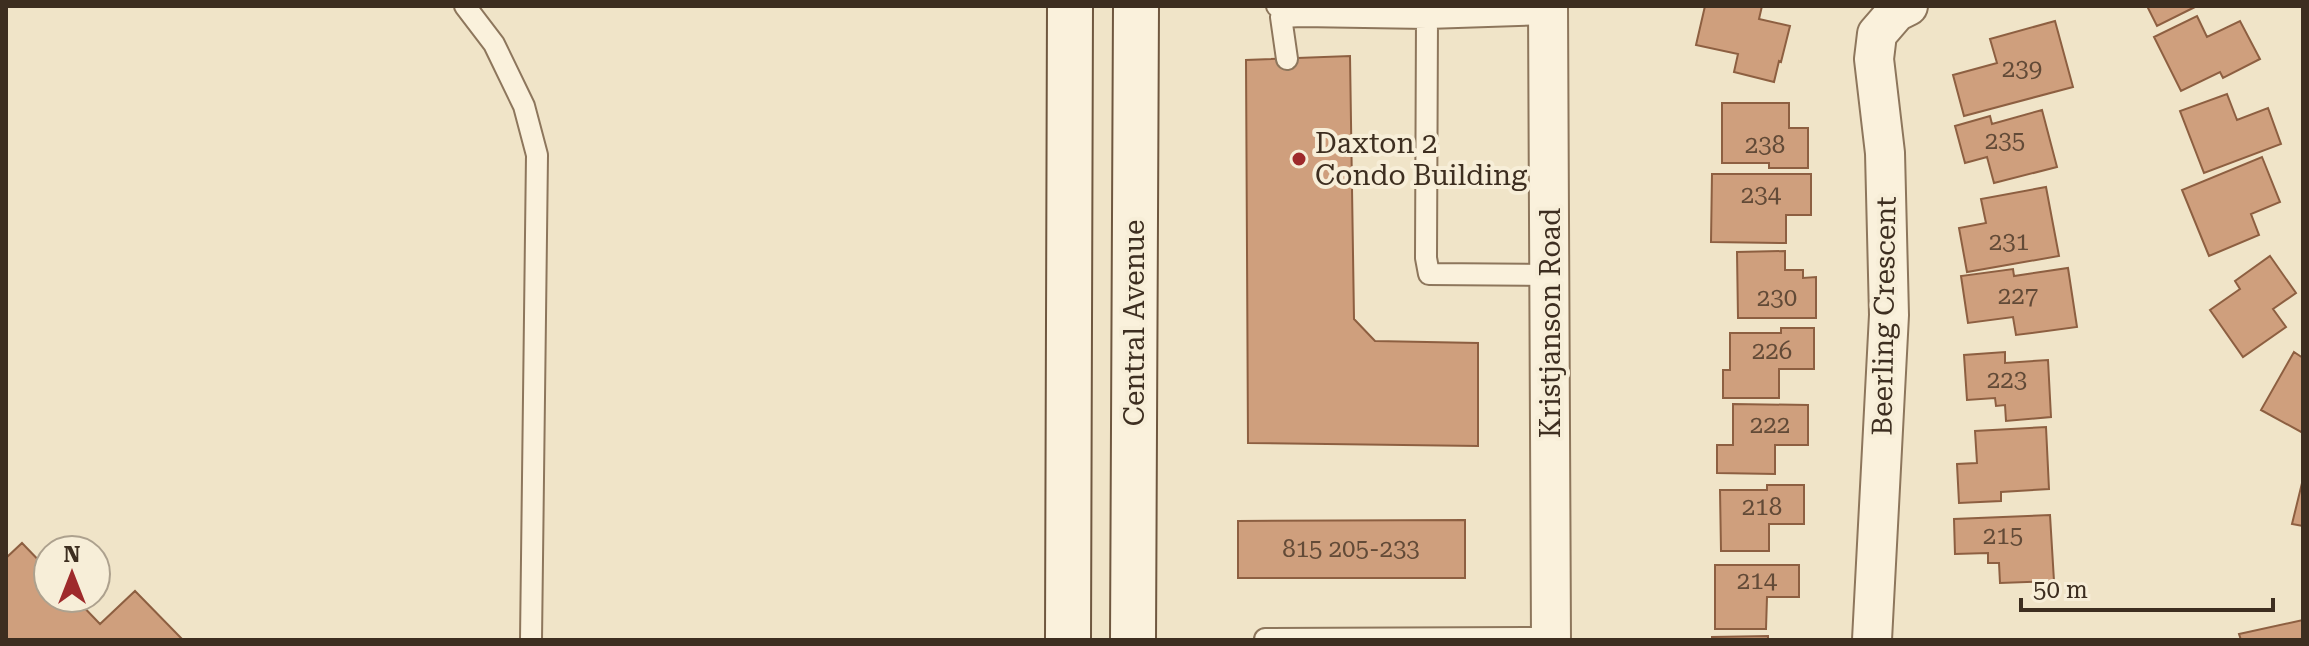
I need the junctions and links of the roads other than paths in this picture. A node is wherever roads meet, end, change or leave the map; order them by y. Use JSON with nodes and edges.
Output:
{"nodes":[{"id":1,"x":465,"y":6,"type":"edge"},
{"id":2,"x":1070,"y":6,"type":"edge"},
{"id":3,"x":1277,"y":6,"type":"edge"},
{"id":4,"x":1908,"y":6,"type":"edge"},
{"id":5,"x":1548,"y":10,"type":"edge"},
{"id":6,"x":1302,"y":16,"type":"junction"},
{"id":7,"x":1139,"y":18,"type":"edge"},
{"id":8,"x":1427,"y":18,"type":"junction"},
{"id":9,"x":1287,"y":59,"type":"dead end"},
{"id":10,"x":1551,"y":275,"type":"junction"},
{"id":11,"x":1265,"y":639,"type":"edge"},
{"id":12,"x":1353,"y":639,"type":"edge"},
{"id":13,"x":1551,"y":639,"type":"edge"},
{"id":14,"x":531,"y":640,"type":"edge"},
{"id":15,"x":1068,"y":640,"type":"edge"},
{"id":16,"x":1133,"y":640,"type":"edge"},
{"id":17,"x":1872,"y":640,"type":"edge"}],
"edges":[{"from":1,"to":14,"type":"lane"},
{"from":2,"to":15,"type":"main road"},
{"from":3,"to":6,"type":"lane"},
{"from":4,"to":17,"type":"street","name":"Beerling Crescent"},
{"from":5,"to":8,"type":"lane"},
{"from":5,"to":10,"type":"street","name":"Kristjanson Road"},
{"from":6,"to":8,"type":"lane"},
{"from":6,"to":9,"type":"lane"},
{"from":7,"to":16,"type":"main road","name":"Central Avenue"},
{"from":8,"to":10,"type":"lane"},
{"from":10,"to":13,"type":"street","name":"Kristjanson Road"},
{"from":11,"to":12,"type":"lane"},
{"from":12,"to":13,"type":"lane"}]}
